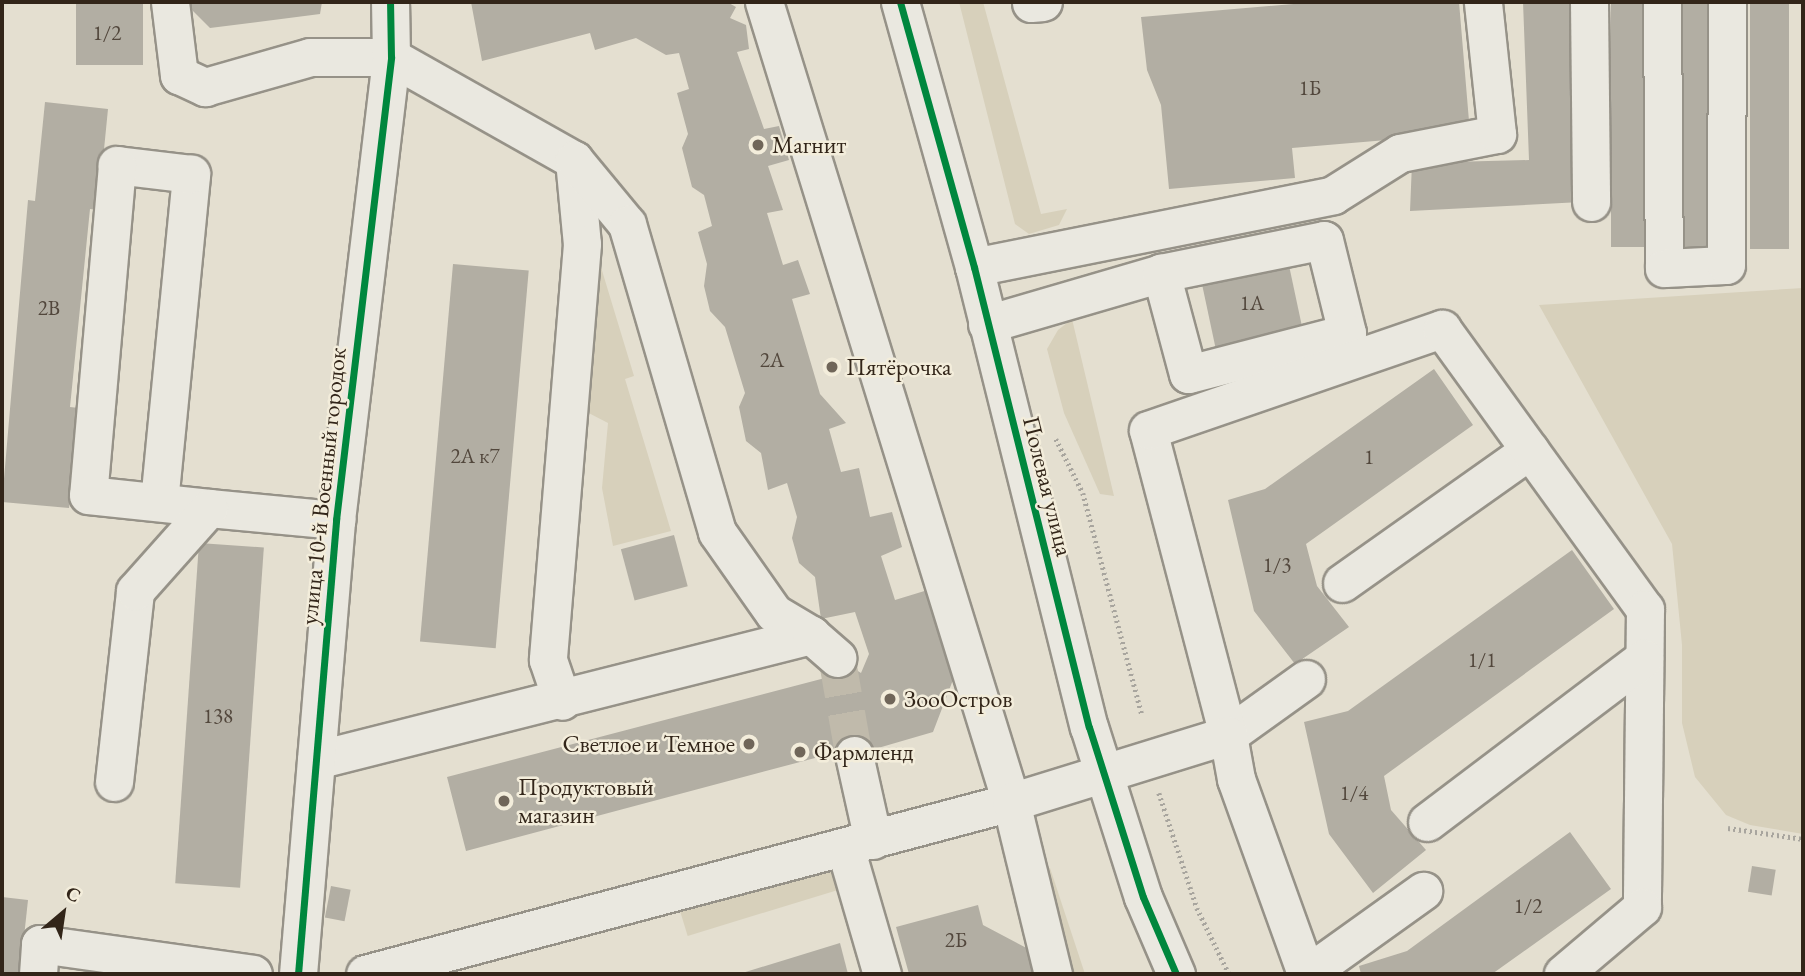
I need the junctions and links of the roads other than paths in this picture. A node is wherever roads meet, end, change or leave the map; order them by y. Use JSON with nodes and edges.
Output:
{"nodes":[{"id":1,"x":170,"y":2,"type":"edge"},
{"id":2,"x":390,"y":2,"type":"edge"},
{"id":3,"x":764,"y":2,"type":"edge"},
{"id":4,"x":900,"y":2,"type":"edge"},
{"id":5,"x":1483,"y":2,"type":"edge"},
{"id":6,"x":1589,"y":2,"type":"edge"},
{"id":7,"x":1662,"y":2,"type":"edge"},
{"id":8,"x":1727,"y":2,"type":"edge"},
{"id":9,"x":391,"y":57,"type":"junction"},
{"id":10,"x":574,"y":160,"type":"junction"},
{"id":11,"x":1591,"y":202,"type":"dead end"},
{"id":12,"x":974,"y":267,"type":"junction"},
{"id":13,"x":1161,"y":273,"type":"junction"},
{"id":14,"x":987,"y":324,"type":"junction"},
{"id":15,"x":1530,"y":450,"type":"junction"},
{"id":16,"x":159,"y":502,"type":"junction"},
{"id":17,"x":209,"y":508,"type":"junction"},
{"id":18,"x":336,"y":520,"type":"junction"},
{"id":19,"x":1342,"y":583,"type":"dead end"},
{"id":20,"x":1644,"y":658,"type":"junction"},
{"id":21,"x":1306,"y":679,"type":"dead end"},
{"id":22,"x":562,"y":701,"type":"junction"},
{"id":23,"x":1228,"y":735,"type":"junction"},
{"id":24,"x":854,"y":755,"type":"tunnel mouth"},
{"id":25,"x":316,"y":760,"type":"junction"},
{"id":26,"x":1103,"y":774,"type":"junction"},
{"id":27,"x":114,"y":782,"type":"dead end"},
{"id":28,"x":1011,"y":802,"type":"junction"},
{"id":29,"x":1427,"y":822,"type":"dead end"},
{"id":30,"x":859,"y":844,"type":"junction"},
{"id":31,"x":1423,"y":891,"type":"dead end"},
{"id":32,"x":38,"y":974,"type":"edge"},
{"id":33,"x":253,"y":974,"type":"edge"},
{"id":34,"x":298,"y":974,"type":"edge"},
{"id":35,"x":365,"y":974,"type":"edge"},
{"id":36,"x":882,"y":974,"type":"edge"},
{"id":37,"x":1053,"y":974,"type":"edge"},
{"id":38,"x":1176,"y":974,"type":"edge"},
{"id":39,"x":1307,"y":974,"type":"edge"},
{"id":40,"x":1563,"y":974,"type":"edge"}],
"edges":[{"from":1,"to":9,"type":"street"},
{"from":2,"to":9,"type":"street","name":"улица 10-й Военный городок"},
{"from":3,"to":28,"type":"street"},
{"from":4,"to":12,"type":"street","name":"Полевая улица"},
{"from":5,"to":12,"type":"street"},
{"from":6,"to":11,"type":"street"},
{"from":7,"to":8,"type":"street"},
{"from":9,"to":10,"type":"street"},
{"from":9,"to":18,"type":"street","name":"улица 10-й Военный городок"},
{"from":10,"to":22,"type":"street"},
{"from":10,"to":22,"type":"street"},
{"from":12,"to":14,"type":"street","name":"Полевая улица"},
{"from":13,"to":13,"type":"street"},
{"from":13,"to":14,"type":"street"},
{"from":14,"to":26,"type":"street","name":"Полевая улица"},
{"from":15,"to":19,"type":"street"},
{"from":15,"to":20,"type":"street"},
{"from":15,"to":23,"type":"street"},
{"from":16,"to":16,"type":"street"},
{"from":16,"to":17,"type":"street"},
{"from":17,"to":18,"type":"street"},
{"from":17,"to":27,"type":"street"},
{"from":18,"to":25,"type":"street","name":"улица 10-й Военный городок"},
{"from":20,"to":29,"type":"street"},
{"from":20,"to":40,"type":"street"},
{"from":21,"to":23,"type":"street"},
{"from":22,"to":25,"type":"street"},
{"from":23,"to":26,"type":"street"},
{"from":23,"to":39,"type":"street"},
{"from":24,"to":30,"type":"street"},
{"from":25,"to":34,"type":"street","name":"улица 10-й Военный городок"},
{"from":26,"to":28,"type":"street"},
{"from":26,"to":38,"type":"street","name":"Полевая улица"},
{"from":28,"to":30,"type":"street"},
{"from":28,"to":37,"type":"street"},
{"from":30,"to":35,"type":"street"},
{"from":30,"to":36,"type":"street"},
{"from":31,"to":39,"type":"street"},
{"from":32,"to":33,"type":"street"}]}
